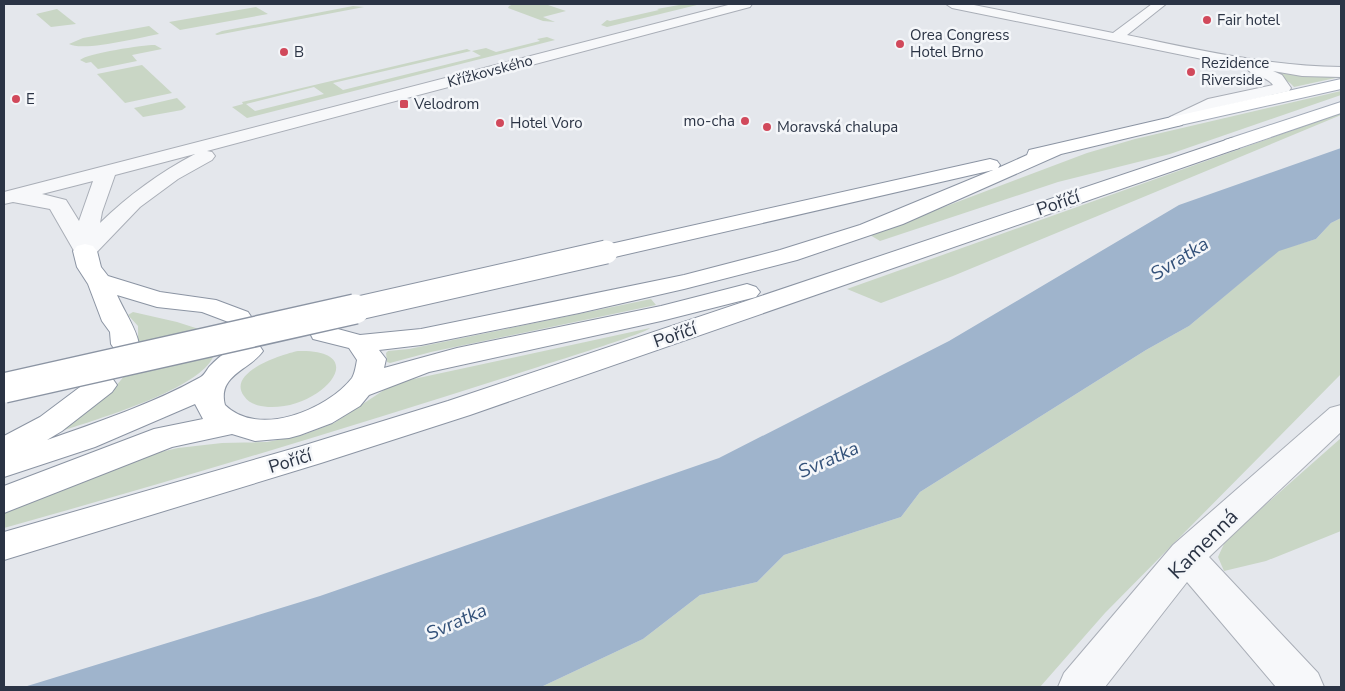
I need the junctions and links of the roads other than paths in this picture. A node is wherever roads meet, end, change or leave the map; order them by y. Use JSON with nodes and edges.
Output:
{"nodes":[{"id":1,"x":746,"y":4,"type":"edge"},
{"id":2,"x":952,"y":4,"type":"edge"},
{"id":3,"x":1160,"y":4,"type":"edge"},
{"id":4,"x":1116,"y":37,"type":"junction"},
{"id":5,"x":1212,"y":57,"type":"junction"},
{"id":6,"x":1341,"y":72,"type":"edge"},
{"id":7,"x":1341,"y":84,"type":"edge"},
{"id":8,"x":1341,"y":107,"type":"edge"},
{"id":9,"x":1176,"y":121,"type":"junction"},
{"id":10,"x":234,"y":139,"type":"junction"},
{"id":11,"x":1054,"y":150,"type":"junction"},
{"id":12,"x":106,"y":172,"type":"junction"},
{"id":13,"x":4,"y":198,"type":"edge"},
{"id":14,"x":971,"y":232,"type":"junction"},
{"id":15,"x":85,"y":251,"type":"junction"},
{"id":16,"x":99,"y":281,"type":"junction"},
{"id":17,"x":240,"y":318,"type":"dead end"},
{"id":18,"x":323,"y":333,"type":"dead end"},
{"id":19,"x":360,"y":343,"type":"junction"},
{"id":20,"x":125,"y":344,"type":"dead end"},
{"id":21,"x":249,"y":351,"type":"dead end"},
{"id":22,"x":212,"y":383,"type":"junction"},
{"id":23,"x":102,"y":385,"type":"dead end"},
{"id":24,"x":363,"y":387,"type":"junction"},
{"id":25,"x":4,"y":388,"type":"edge"},
{"id":26,"x":1341,"y":415,"type":"edge"},
{"id":27,"x":230,"y":424,"type":"junction"},
{"id":28,"x":4,"y":450,"type":"edge"},
{"id":29,"x":4,"y":465,"type":"edge"},
{"id":30,"x":4,"y":500,"type":"edge"},
{"id":31,"x":4,"y":546,"type":"edge"},
{"id":32,"x":1186,"y":556,"type":"junction"},
{"id":33,"x":1079,"y":687,"type":"edge"},
{"id":34,"x":1303,"y":687,"type":"edge"}],
"edges":[{"from":1,"to":10,"type":"street","name":"Křížkovského"},
{"from":2,"to":4,"type":"street"},
{"from":3,"to":4,"type":"street"},
{"from":4,"to":5,"type":"street"},
{"from":5,"to":6,"type":"street"},
{"from":5,"to":9,"type":"street"},
{"from":7,"to":9,"type":"main road"},
{"from":8,"to":14,"type":"main road","name":"Poříčí"},
{"from":9,"to":11,"type":"main road"},
{"from":10,"to":12,"type":"street","name":"Křížkovského"},
{"from":10,"to":15,"type":"street","name":"Křížkovského"},
{"from":11,"to":19,"type":"main road"},
{"from":11,"to":25,"type":"main road","bridge":true},
{"from":12,"to":13,"type":"street","name":"Křížkovského"},
{"from":12,"to":15,"type":"street"},
{"from":13,"to":15,"type":"street"},
{"from":14,"to":24,"type":"main road"},
{"from":14,"to":31,"type":"main road","name":"Poříčí"},
{"from":15,"to":16,"type":"main road"},
{"from":16,"to":17,"type":"main road"},
{"from":16,"to":20,"type":"main road"},
{"from":18,"to":19,"type":"main road"},
{"from":19,"to":24,"type":"main road"},
{"from":21,"to":22,"type":"main road"},
{"from":22,"to":27,"type":"main road"},
{"from":22,"to":29,"type":"main road"},
{"from":23,"to":28,"type":"main road"},
{"from":24,"to":27,"type":"main road"},
{"from":26,"to":32,"type":"street","name":"Kamenná"},
{"from":27,"to":30,"type":"main road"},
{"from":32,"to":33,"type":"street","name":"Kamenná"},
{"from":32,"to":34,"type":"street"}]}
